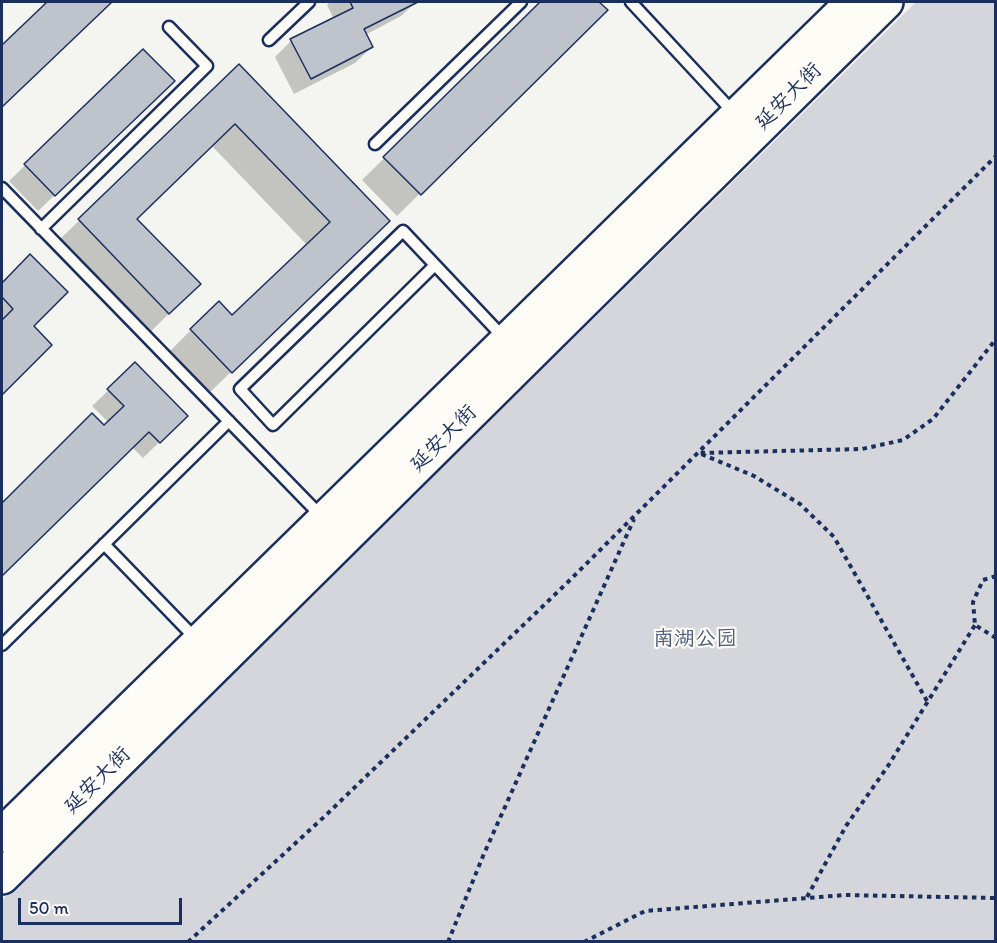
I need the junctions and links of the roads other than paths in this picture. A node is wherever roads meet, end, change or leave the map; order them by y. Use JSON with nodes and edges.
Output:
{"nodes":[{"id":1,"x":309,"y":2,"type":"edge"},
{"id":2,"x":521,"y":2,"type":"edge"},
{"id":3,"x":631,"y":2,"type":"edge"},
{"id":4,"x":853,"y":2,"type":"edge"},
{"id":5,"x":886,"y":2,"type":"edge"},
{"id":6,"x":169,"y":27,"type":"dead end"},
{"id":7,"x":269,"y":40,"type":"dead end"},
{"id":8,"x":736,"y":116,"type":"junction"},
{"id":9,"x":375,"y":144,"type":"dead end"},
{"id":10,"x":2,"y":188,"type":"edge"},
{"id":11,"x":41,"y":229,"type":"junction"},
{"id":12,"x":435,"y":265,"type":"junction"},
{"id":13,"x":507,"y":341,"type":"junction"},
{"id":14,"x":229,"y":421,"type":"junction"},
{"id":15,"x":324,"y":519,"type":"junction"},
{"id":16,"x":104,"y":544,"type":"junction"},
{"id":17,"x":199,"y":642,"type":"junction"},
{"id":18,"x":2,"y":645,"type":"edge"},
{"id":19,"x":2,"y":835,"type":"edge"},
{"id":20,"x":2,"y":877,"type":"edge"}],
"edges":[{"from":1,"to":7,"type":"lane"},
{"from":2,"to":9,"type":"lane"},
{"from":3,"to":8,"type":"lane"},
{"from":4,"to":8,"type":"main road","name":"延安大街"},
{"from":5,"to":20,"type":"main road","name":"延安大街"},
{"from":6,"to":11,"type":"lane"},
{"from":8,"to":13,"type":"main road","name":"延安大街"},
{"from":10,"to":11,"type":"lane"},
{"from":11,"to":14,"type":"lane"},
{"from":12,"to":12,"type":"lane"},
{"from":12,"to":13,"type":"lane"},
{"from":13,"to":15,"type":"main road","name":"延安大街"},
{"from":14,"to":15,"type":"lane"},
{"from":14,"to":16,"type":"lane"},
{"from":15,"to":17,"type":"main road","name":"延安大街"},
{"from":16,"to":17,"type":"lane"},
{"from":16,"to":18,"type":"lane"},
{"from":17,"to":19,"type":"main road","name":"延安大街"}]}
